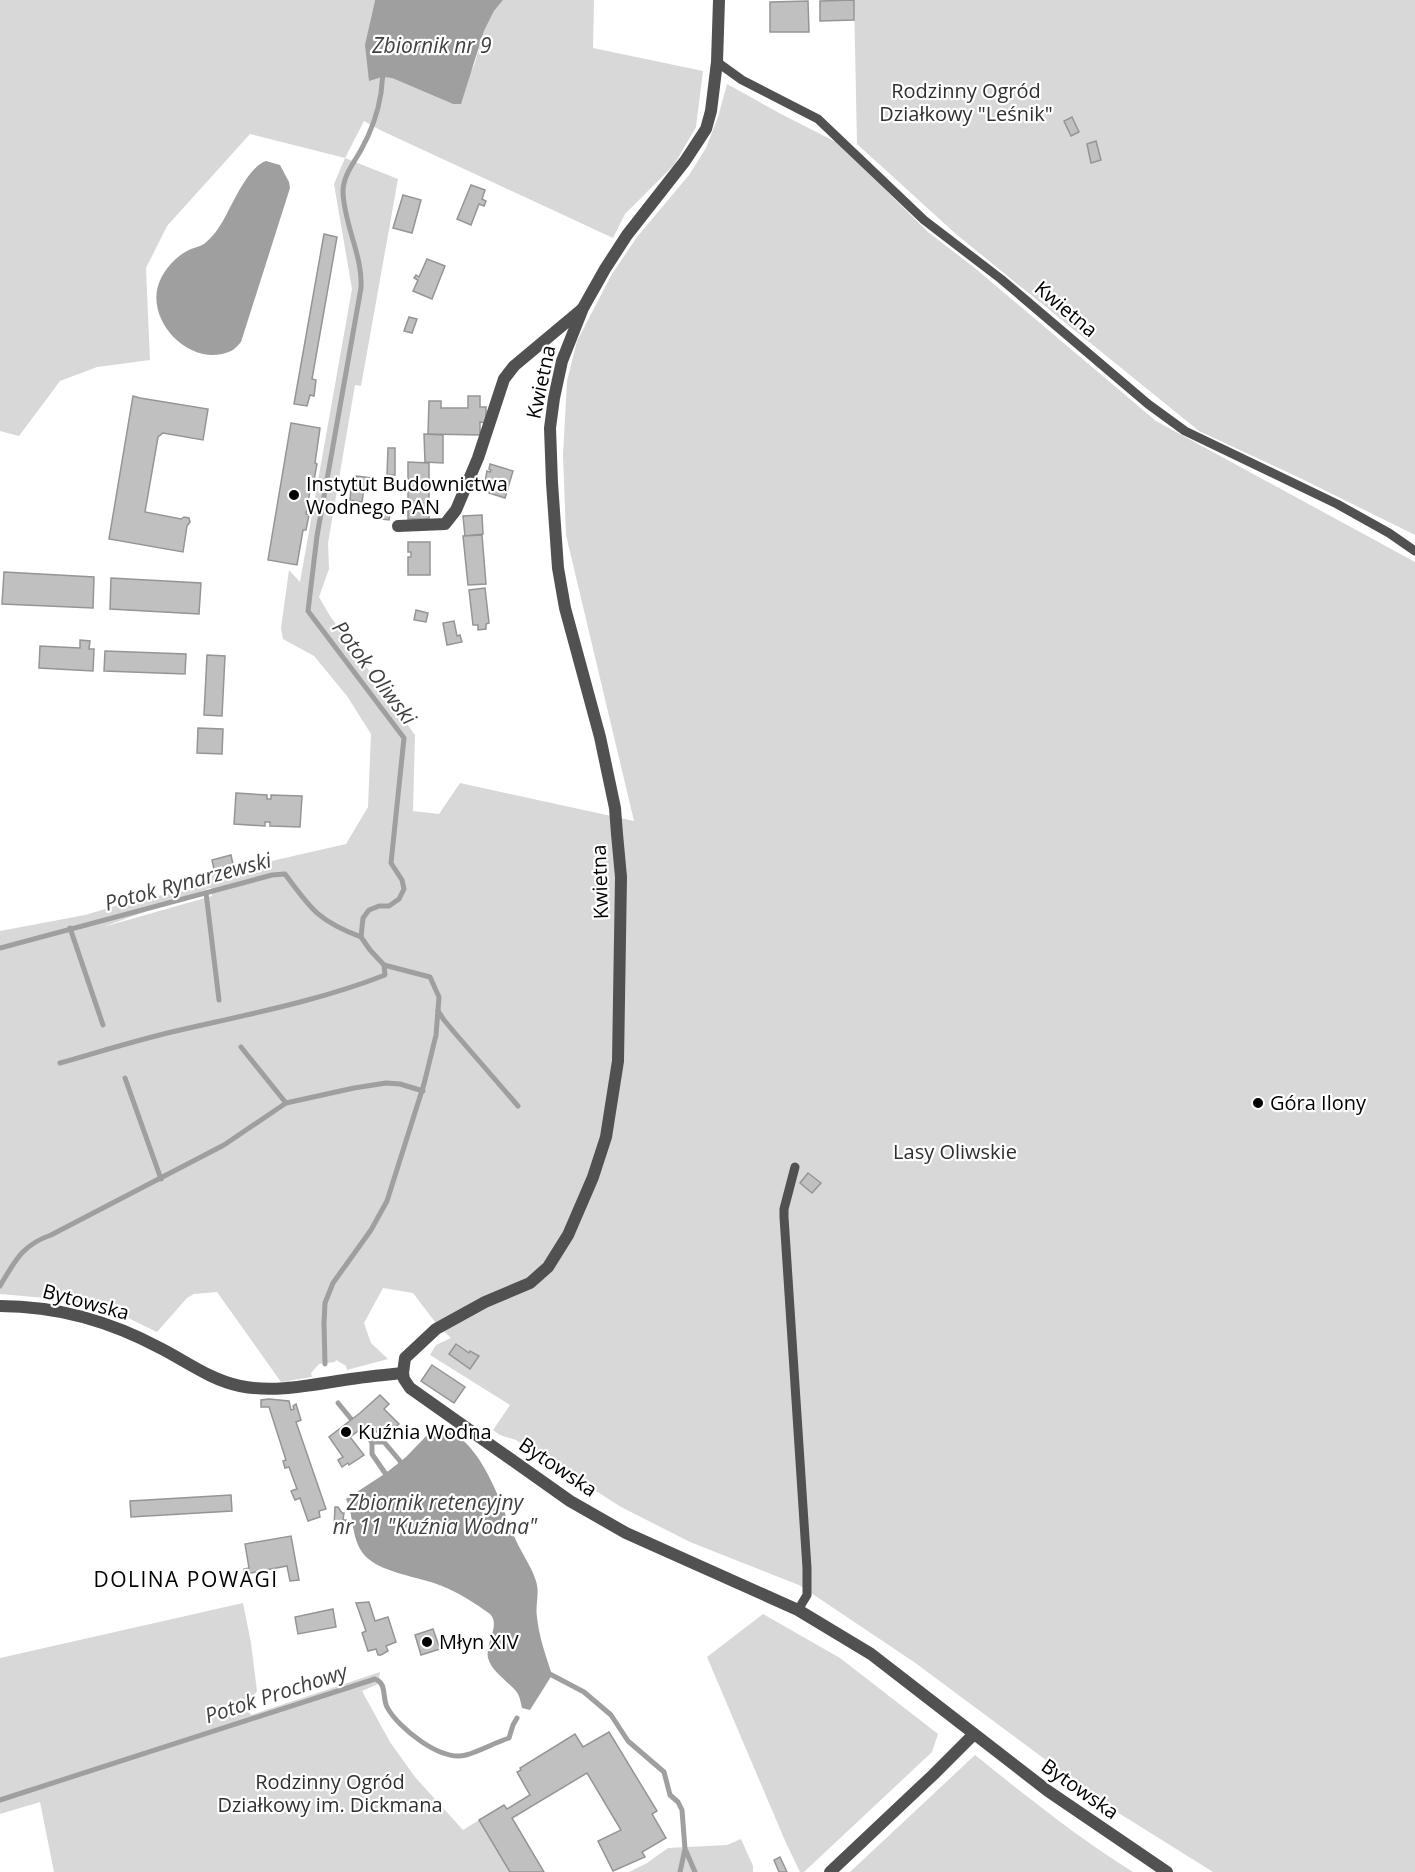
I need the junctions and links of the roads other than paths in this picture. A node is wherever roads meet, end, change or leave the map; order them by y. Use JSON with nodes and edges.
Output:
{"nodes":[{"id":1,"x":719,"y":0,"type":"edge"},
{"id":2,"x":717,"y":62,"type":"junction"},
{"id":3,"x":583,"y":308,"type":"junction"},
{"id":4,"x":398,"y":526,"type":"dead end"},
{"id":5,"x":1415,"y":551,"type":"edge"},
{"id":6,"x":795,"y":1167,"type":"dead end"},
{"id":7,"x":0,"y":1306,"type":"edge"},
{"id":8,"x":403,"y":1373,"type":"junction"},
{"id":9,"x":798,"y":1610,"type":"junction"},
{"id":10,"x":973,"y":1734,"type":"junction"},
{"id":11,"x":830,"y":1872,"type":"edge"},
{"id":12,"x":1167,"y":1872,"type":"edge"}],
"edges":[{"from":1,"to":2,"type":"street","name":"Kwietna"},
{"from":2,"to":3,"type":"street","name":"Kwietna"},
{"from":2,"to":5,"type":"lane","name":"Kwietna"},
{"from":3,"to":4,"type":"street","name":"Kwietna"},
{"from":3,"to":8,"type":"street","name":"Kwietna"},
{"from":6,"to":9,"type":"lane"},
{"from":7,"to":8,"type":"street","name":"Bytowska"},
{"from":8,"to":9,"type":"street","name":"Bytowska"},
{"from":9,"to":10,"type":"street","name":"Bytowska"},
{"from":10,"to":11,"type":"street"},
{"from":10,"to":12,"type":"street","name":"Bytowska"}]}
